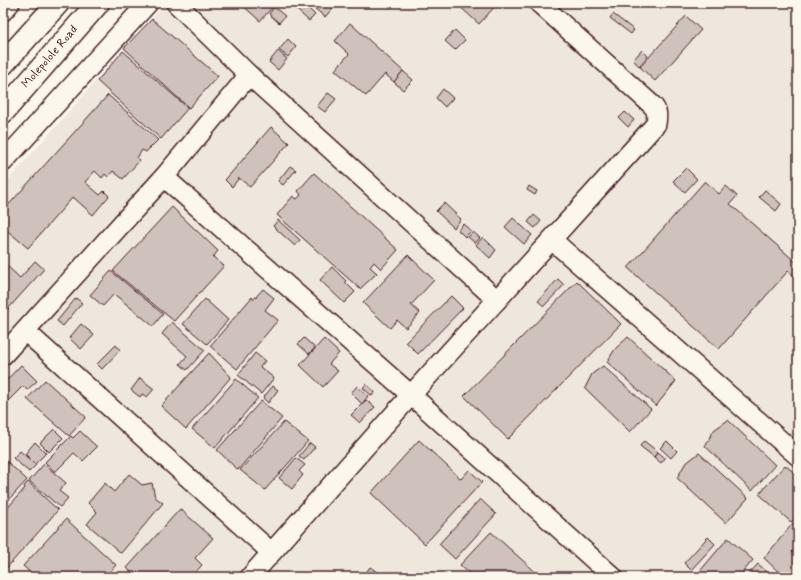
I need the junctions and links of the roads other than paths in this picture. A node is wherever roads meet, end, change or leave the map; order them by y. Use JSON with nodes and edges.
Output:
{"nodes":[{"id":1,"x":10,"y":3,"type":"edge"},
{"id":2,"x":58,"y":3,"type":"edge"},
{"id":3,"x":98,"y":3,"type":"edge"},
{"id":4,"x":148,"y":3,"type":"edge"},
{"id":5,"x":176,"y":3,"type":"edge"},
{"id":6,"x":539,"y":3,"type":"edge"},
{"id":7,"x":3,"y":11,"type":"edge"},
{"id":8,"x":3,"y":64,"type":"edge"},
{"id":9,"x":249,"y":74,"type":"junction"},
{"id":10,"x":3,"y":112,"type":"edge"},
{"id":11,"x":3,"y":162,"type":"edge"},
{"id":12,"x":164,"y":177,"type":"junction"},
{"id":13,"x":552,"y":240,"type":"junction"},
{"id":14,"x":497,"y":300,"type":"junction"},
{"id":15,"x":25,"y":331,"type":"junction"},
{"id":16,"x":3,"y":355,"type":"edge"},
{"id":17,"x":411,"y":395,"type":"junction"},
{"id":18,"x":798,"y":456,"type":"edge"},
{"id":19,"x":271,"y":552,"type":"junction"},
{"id":20,"x":257,"y":574,"type":"edge"},
{"id":21,"x":613,"y":577,"type":"edge"}],
"edges":[{"from":1,"to":7,"type":"street"},
{"from":2,"to":8,"type":"main road"},
{"from":3,"to":10,"type":"main road","name":"Molepolole Road"},
{"from":4,"to":11,"type":"street"},
{"from":5,"to":9,"type":"street"},
{"from":6,"to":13,"type":"street"},
{"from":9,"to":12,"type":"street"},
{"from":9,"to":14,"type":"street"},
{"from":12,"to":15,"type":"street"},
{"from":12,"to":17,"type":"street"},
{"from":13,"to":14,"type":"street"},
{"from":13,"to":18,"type":"street"},
{"from":14,"to":17,"type":"street"},
{"from":15,"to":16,"type":"street"},
{"from":15,"to":19,"type":"street"},
{"from":17,"to":19,"type":"street"},
{"from":17,"to":21,"type":"street"},
{"from":19,"to":20,"type":"street"}]}
